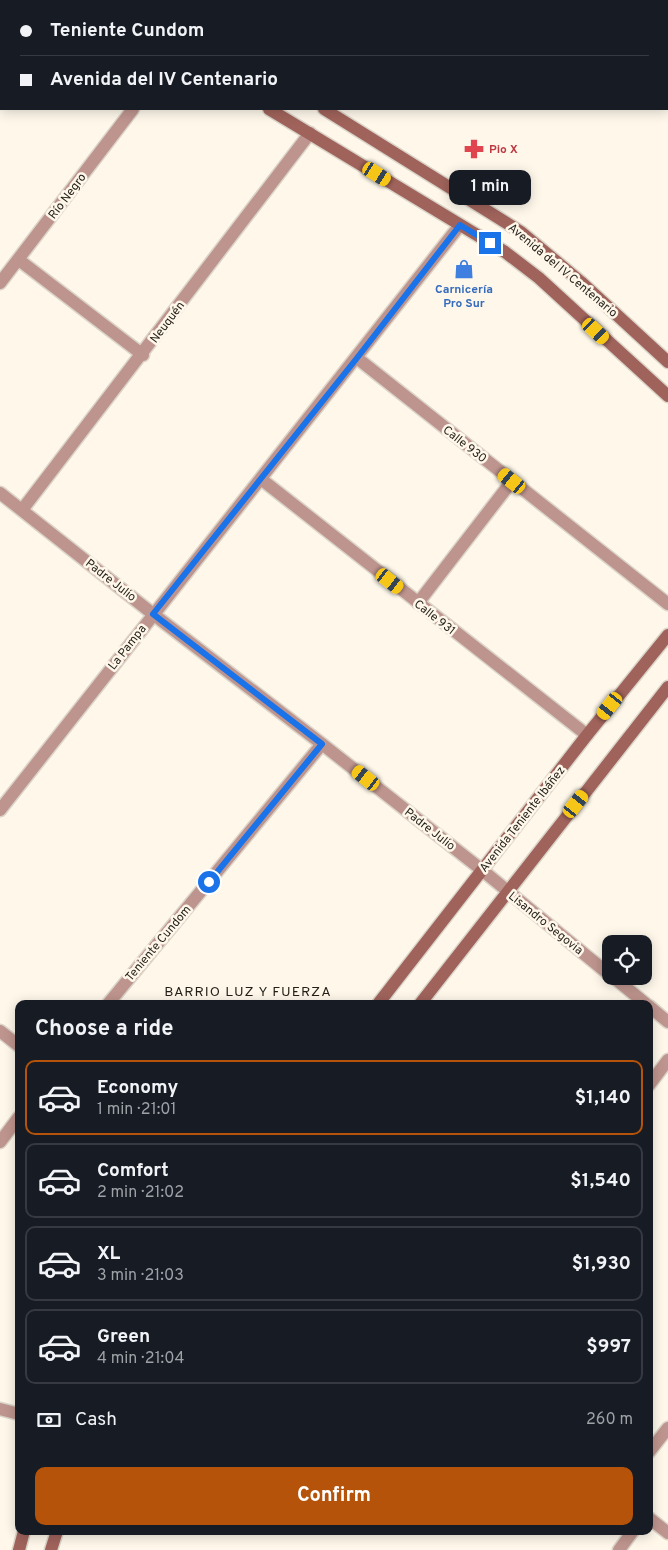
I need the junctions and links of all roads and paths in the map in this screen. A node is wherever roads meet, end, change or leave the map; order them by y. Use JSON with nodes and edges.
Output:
{"nodes":[{"id":1,"x":132,"y":110,"type":"edge"},
{"id":2,"x":271,"y":110,"type":"edge"},
{"id":3,"x":332,"y":111,"type":"edge"},
{"id":4,"x":310,"y":133,"type":"junction"},
{"id":5,"x":460,"y":225,"type":"junction"},
{"id":6,"x":19,"y":260,"type":"junction"},
{"id":7,"x":0,"y":284,"type":"edge"},
{"id":8,"x":143,"y":355,"type":"junction"},
{"id":9,"x":357,"y":358,"type":"junction"},
{"id":10,"x":668,"y":362,"type":"edge"},
{"id":11,"x":668,"y":396,"type":"edge"},
{"id":12,"x":261,"y":479,"type":"junction"},
{"id":13,"x":512,"y":481,"type":"junction"},
{"id":14,"x":0,"y":493,"type":"edge"},
{"id":15,"x":22,"y":510,"type":"junction"},
{"id":16,"x":418,"y":603,"type":"junction"},
{"id":17,"x":668,"y":604,"type":"edge"},
{"id":18,"x":153,"y":614,"type":"junction"},
{"id":19,"x":668,"y":635,"type":"edge"},
{"id":20,"x":668,"y":687,"type":"edge"},
{"id":21,"x":587,"y":735,"type":"junction"},
{"id":22,"x":322,"y":744,"type":"junction"},
{"id":23,"x":0,"y":810,"type":"edge"},
{"id":24,"x":482,"y":870,"type":"junction"},
{"id":25,"x":508,"y":892,"type":"junction"},
{"id":26,"x":602,"y":968,"type":"edge"},
{"id":27,"x":623,"y":985,"type":"edge"},
{"id":28,"x":111,"y":1000,"type":"edge"},
{"id":29,"x":381,"y":1000,"type":"edge"},
{"id":30,"x":423,"y":1000,"type":"edge"},
{"id":31,"x":641,"y":1000,"type":"edge"},
{"id":32,"x":653,"y":1009,"type":"edge"},
{"id":33,"x":668,"y":1022,"type":"edge"},
{"id":34,"x":0,"y":1031,"type":"edge"},
{"id":35,"x":15,"y":1043,"type":"edge"},
{"id":36,"x":668,"y":1060,"type":"edge"},
{"id":37,"x":653,"y":1080,"type":"edge"},
{"id":38,"x":15,"y":1122,"type":"edge"},
{"id":39,"x":0,"y":1142,"type":"edge"},
{"id":40,"x":0,"y":1409,"type":"edge"},
{"id":41,"x":15,"y":1413,"type":"edge"},
{"id":42,"x":668,"y":1428,"type":"edge"},
{"id":43,"x":653,"y":1447,"type":"edge"},
{"id":44,"x":653,"y":1521,"type":"edge"},
{"id":45,"x":668,"y":1533,"type":"edge"},
{"id":46,"x":23,"y":1535,"type":"edge"},
{"id":47,"x":55,"y":1535,"type":"edge"},
{"id":48,"x":630,"y":1535,"type":"edge"},
{"id":49,"x":19,"y":1550,"type":"edge"},
{"id":50,"x":51,"y":1550,"type":"edge"},
{"id":51,"x":619,"y":1550,"type":"edge"}],
"edges":[{"from":1,"to":6,"type":"street","name":"Río Negro"},
{"from":2,"to":4,"type":"main road","name":"Avenida del IV Centenario"},
{"from":3,"to":10,"type":"main road","name":"Avenida del IV Centenario"},
{"from":4,"to":5,"type":"main road","name":"Avenida del IV Centenario"},
{"from":4,"to":8,"type":"street","name":"Neuquén"},
{"from":5,"to":9,"type":"street","name":"La Pampa"},
{"from":5,"to":11,"type":"main road","name":"Avenida del IV Centenario"},
{"from":6,"to":7,"type":"street","name":"Río Negro"},
{"from":6,"to":8,"type":"street"},
{"from":8,"to":15,"type":"street","name":"Neuquén"},
{"from":9,"to":12,"type":"street","name":"La Pampa"},
{"from":9,"to":13,"type":"street","name":"Calle 930"},
{"from":12,"to":16,"type":"street","name":"Calle 931"},
{"from":12,"to":18,"type":"street","name":"La Pampa"},
{"from":13,"to":16,"type":"street"},
{"from":13,"to":17,"type":"street","name":"Calle 930"},
{"from":14,"to":15,"type":"street","name":"Padre Julio"},
{"from":15,"to":18,"type":"street","name":"Padre Julio"},
{"from":16,"to":21,"type":"street","name":"Calle 931"},
{"from":18,"to":22,"type":"street","name":"Padre Julio"},
{"from":18,"to":23,"type":"street","name":"La Pampa"},
{"from":19,"to":21,"type":"main road","name":"Avenida Teniente Ibáñez"},
{"from":20,"to":25,"type":"main road"},
{"from":21,"to":24,"type":"main road","name":"Avenida Teniente Ibáñez"},
{"from":22,"to":24,"type":"street","name":"Padre Julio"},
{"from":22,"to":28,"type":"street","name":"Teniente Cundom"},
{"from":24,"to":25,"type":"street","name":"Lisandro Segovia"},
{"from":24,"to":29,"type":"main road","name":"Avenida Teniente Ibáñez"},
{"from":25,"to":26,"type":"street","name":"Lisandro Segovia"},
{"from":25,"to":30,"type":"main road"},
{"from":27,"to":31,"type":"street","name":"Lisandro Segovia"},
{"from":32,"to":33,"type":"street"},
{"from":34,"to":35,"type":"street"},
{"from":36,"to":37,"type":"street"},
{"from":38,"to":39,"type":"street"},
{"from":40,"to":41,"type":"street"},
{"from":42,"to":43,"type":"street"},
{"from":44,"to":45,"type":"street"},
{"from":46,"to":49,"type":"main road"},
{"from":47,"to":50,"type":"main road"},
{"from":48,"to":51,"type":"street"}]}
